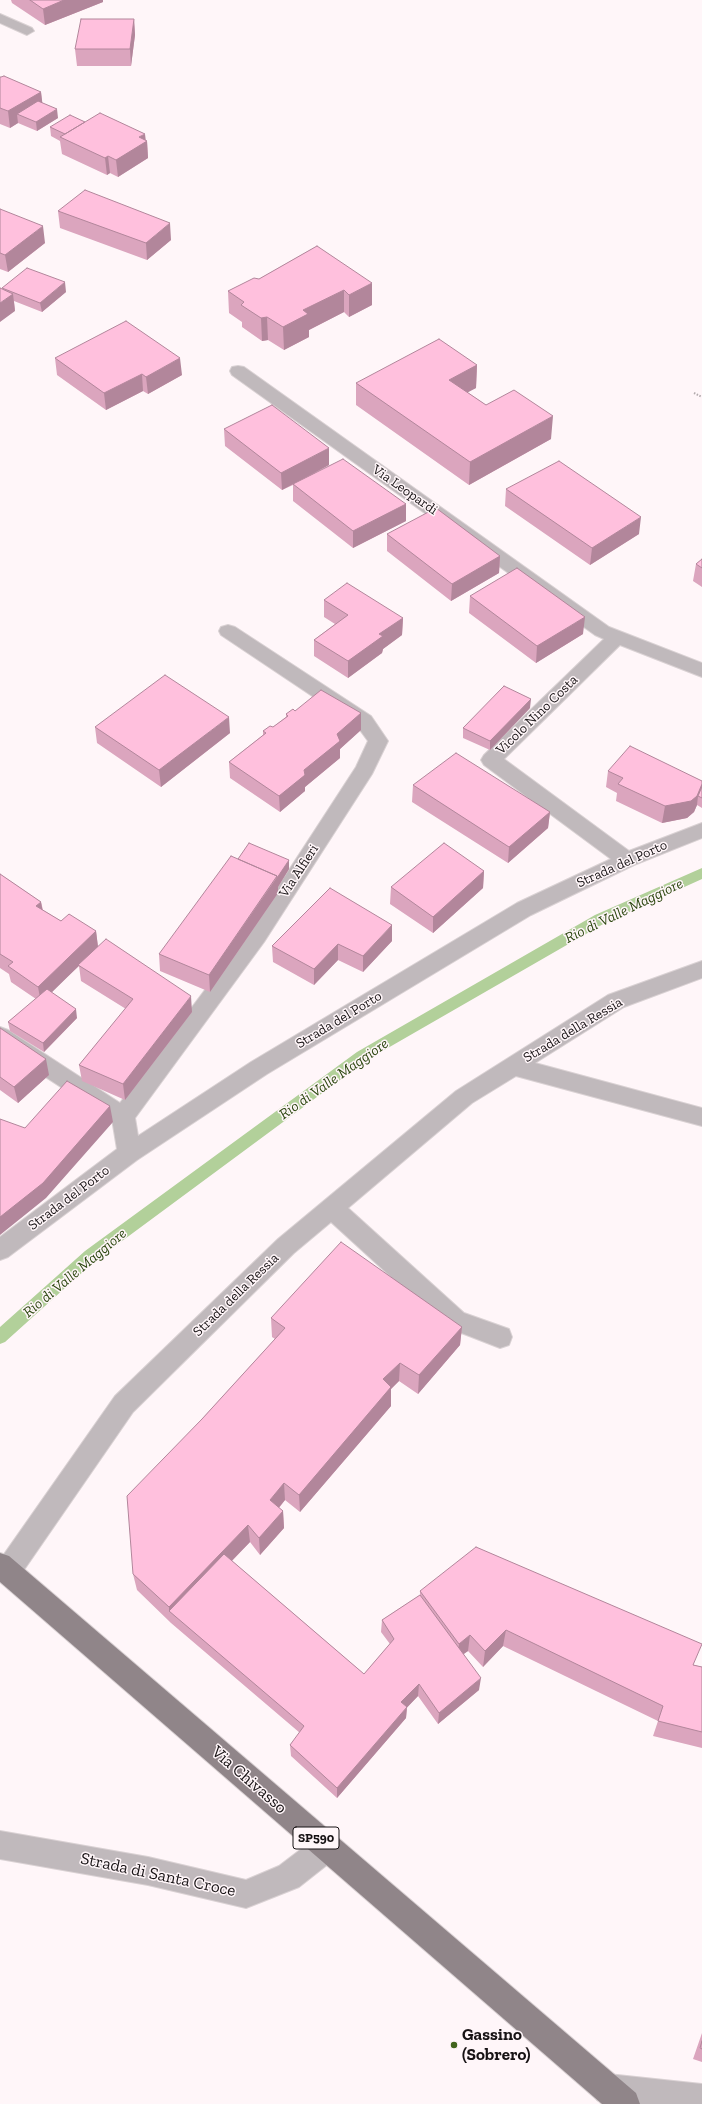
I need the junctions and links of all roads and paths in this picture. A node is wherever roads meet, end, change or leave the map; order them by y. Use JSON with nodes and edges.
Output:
{"nodes":[{"id":1,"x":0,"y":18,"type":"edge"},
{"id":2,"x":26,"y":32,"type":"dead end"},
{"id":3,"x":238,"y":371,"type":"dead end"},
{"id":4,"x":694,"y":393,"type":"dead end"},
{"id":5,"x":702,"y":397,"type":"edge"},
{"id":6,"x":228,"y":631,"type":"dead end"},
{"id":7,"x":617,"y":637,"type":"junction"},
{"id":8,"x":702,"y":670,"type":"edge"},
{"id":9,"x":702,"y":830,"type":"edge"},
{"id":10,"x":627,"y":860,"type":"junction"},
{"id":11,"x":702,"y":969,"type":"edge"},
{"id":12,"x":0,"y":1036,"type":"edge"},
{"id":13,"x":513,"y":1066,"type":"junction"},
{"id":14,"x":123,"y":1116,"type":"junction"},
{"id":15,"x":702,"y":1117,"type":"edge"},
{"id":16,"x":129,"y":1154,"type":"junction"},
{"id":17,"x":331,"y":1207,"type":"junction"},
{"id":18,"x":0,"y":1250,"type":"edge"},
{"id":19,"x":500,"y":1337,"type":"dead end"},
{"id":20,"x":4,"y":1568,"type":"edge"},
{"id":21,"x":0,"y":1845,"type":"edge"},
{"id":22,"x":327,"y":1847,"type":"junction"},
{"id":23,"x":616,"y":2096,"type":"edge"},
{"id":24,"x":702,"y":2099,"type":"edge"}],
"edges":[{"from":1,"to":2,"type":"street"},
{"from":3,"to":7,"type":"street","name":"Via Leopardi"},
{"from":4,"to":5,"type":"path"},
{"from":6,"to":14,"type":"street","name":"Via Alfieri"},
{"from":7,"to":8,"type":"street","name":"Via Leopardi"},
{"from":7,"to":10,"type":"street","name":"Vicolo Nino Costa"},
{"from":9,"to":10,"type":"street","name":"Strada del Porto"},
{"from":10,"to":16,"type":"street","name":"Strada del Porto"},
{"from":11,"to":13,"type":"street","name":"Strada della Ressia"},
{"from":12,"to":14,"type":"street"},
{"from":13,"to":15,"type":"street","name":"Strada della Ressia"},
{"from":13,"to":17,"type":"street","name":"Strada della Ressia"},
{"from":14,"to":16,"type":"street"},
{"from":16,"to":18,"type":"street","name":"Strada del Porto"},
{"from":17,"to":19,"type":"street"},
{"from":17,"to":20,"type":"street","name":"Strada della Ressia"},
{"from":20,"to":22,"type":"main road","name":"Via Chivasso","number":"SP590"},
{"from":21,"to":22,"type":"street","name":"Strada di Santa Croce"},
{"from":22,"to":23,"type":"main road","name":"Via Chivasso","number":"SP590"},
{"from":23,"to":24,"type":"street"}]}
